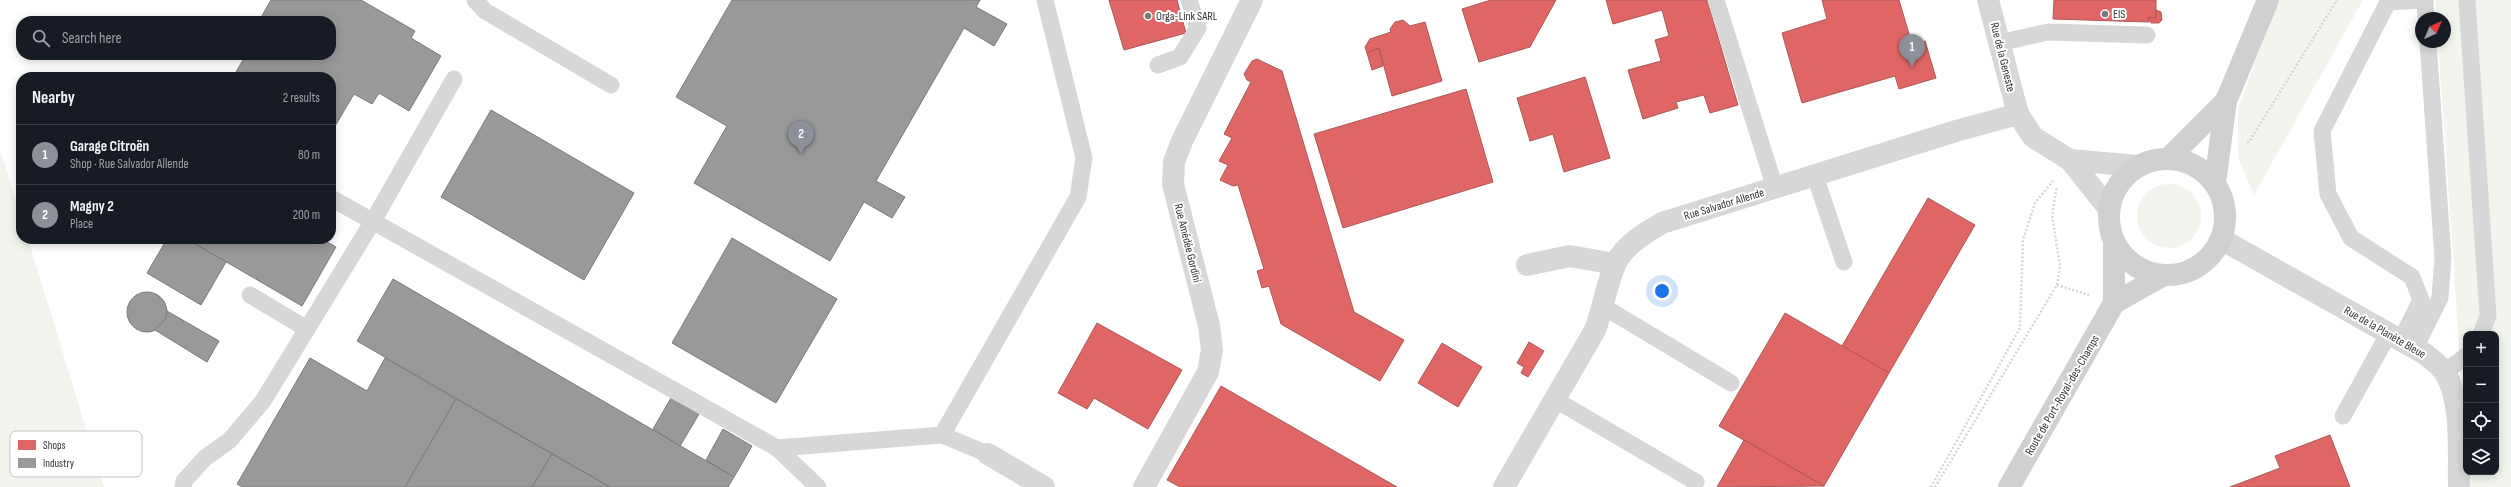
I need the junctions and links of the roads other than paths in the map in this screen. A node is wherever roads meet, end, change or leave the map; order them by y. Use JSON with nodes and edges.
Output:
{"nodes":[{"id":1,"x":475,"y":0,"type":"edge"},
{"id":2,"x":1045,"y":0,"type":"edge"},
{"id":3,"x":1189,"y":0,"type":"edge"},
{"id":4,"x":1252,"y":0,"type":"edge"},
{"id":5,"x":1716,"y":0,"type":"edge"},
{"id":6,"x":1988,"y":0,"type":"edge"},
{"id":7,"x":2268,"y":0,"type":"edge"},
{"id":8,"x":2425,"y":0,"type":"edge"},
{"id":9,"x":2467,"y":0,"type":"edge"},
{"id":10,"x":2389,"y":1,"type":"edge"},
{"id":11,"x":2426,"y":12,"type":"edge"},
{"id":12,"x":2147,"y":35,"type":"dead end"},
{"id":13,"x":1999,"y":43,"type":"junction"},
{"id":14,"x":2428,"y":48,"type":"edge"},
{"id":15,"x":1158,"y":65,"type":"dead end"},
{"id":16,"x":454,"y":79,"type":"dead end"},
{"id":17,"x":611,"y":85,"type":"dead end"},
{"id":18,"x":2226,"y":101,"type":"junction"},
{"id":19,"x":2018,"y":114,"type":"junction"},
{"id":20,"x":2169,"y":158,"type":"junction"},
{"id":21,"x":2070,"y":160,"type":"junction"},
{"id":22,"x":2137,"y":166,"type":"junction"},
{"id":23,"x":1815,"y":176,"type":"junction"},
{"id":24,"x":2215,"y":183,"type":"junction"},
{"id":25,"x":1775,"y":188,"type":"junction"},
{"id":26,"x":336,"y":201,"type":"edge"},
{"id":27,"x":2109,"y":209,"type":"junction"},
{"id":28,"x":372,"y":221,"type":"junction"},
{"id":29,"x":2221,"y":239,"type":"junction"},
{"id":30,"x":2114,"y":241,"type":"junction"},
{"id":31,"x":1844,"y":262,"type":"dead end"},
{"id":32,"x":1615,"y":264,"type":"junction"},
{"id":33,"x":1527,"y":265,"type":"dead end"},
{"id":34,"x":2164,"y":275,"type":"junction"},
{"id":35,"x":250,"y":295,"type":"dead end"},
{"id":36,"x":2114,"y":303,"type":"junction"},
{"id":37,"x":1604,"y":307,"type":"junction"},
{"id":38,"x":307,"y":329,"type":"junction"},
{"id":39,"x":2482,"y":331,"type":"edge"},
{"id":40,"x":2401,"y":340,"type":"junction"},
{"id":41,"x":2463,"y":358,"type":"edge"},
{"id":42,"x":2445,"y":372,"type":"junction"},
{"id":43,"x":1731,"y":383,"type":"dead end"},
{"id":44,"x":1554,"y":399,"type":"junction"},
{"id":45,"x":2343,"y":416,"type":"dead end"},
{"id":46,"x":942,"y":435,"type":"junction"},
{"id":47,"x":777,"y":448,"type":"junction"},
{"id":48,"x":988,"y":454,"type":"joint"},
{"id":49,"x":1696,"y":482,"type":"dead end"},
{"id":50,"x":184,"y":487,"type":"edge"},
{"id":51,"x":818,"y":487,"type":"edge"},
{"id":52,"x":1044,"y":487,"type":"edge"},
{"id":53,"x":1144,"y":487,"type":"edge"},
{"id":54,"x":1504,"y":487,"type":"edge"},
{"id":55,"x":2009,"y":487,"type":"edge"},
{"id":56,"x":2459,"y":487,"type":"edge"}],
"edges":[{"from":1,"to":17,"type":"lane"},
{"from":2,"to":46,"type":"lane"},
{"from":3,"to":15,"type":"lane"},
{"from":4,"to":53,"type":"street","name":"Rue Amédée Gordini"},
{"from":5,"to":25,"type":"lane"},
{"from":6,"to":13,"type":"street","name":"Rue de la Geneste"},
{"from":7,"to":18,"type":"main road"},
{"from":8,"to":10,"type":"lane"},
{"from":8,"to":11,"type":"lane"},
{"from":9,"to":39,"type":"lane"},
{"from":10,"to":40,"type":"lane"},
{"from":12,"to":13,"type":"lane"},
{"from":13,"to":19,"type":"street","name":"Rue de la Geneste"},
{"from":14,"to":40,"type":"lane"},
{"from":16,"to":28,"type":"lane"},
{"from":18,"to":20,"type":"main road"},
{"from":18,"to":24,"type":"main road"},
{"from":19,"to":21,"type":"street"},
{"from":19,"to":23,"type":"street","name":"Rue Salvador Allende"},
{"from":20,"to":22,"type":"main road"},
{"from":20,"to":24,"type":"main road"},
{"from":21,"to":22,"type":"street"},
{"from":21,"to":27,"type":"street"},
{"from":22,"to":27,"type":"main road"},
{"from":23,"to":25,"type":"street","name":"Rue Salvador Allende"},
{"from":23,"to":31,"type":"lane"},
{"from":24,"to":29,"type":"main road"},
{"from":25,"to":32,"type":"street","name":"Rue Salvador Allende"},
{"from":26,"to":28,"type":"lane"},
{"from":27,"to":30,"type":"main road"},
{"from":28,"to":38,"type":"lane"},
{"from":28,"to":47,"type":"lane"},
{"from":29,"to":34,"type":"main road"},
{"from":29,"to":40,"type":"street","name":"Rue de la Planète Bleue"},
{"from":30,"to":34,"type":"main road"},
{"from":30,"to":36,"type":"main road","name":"Route de Port-Royal-des-Champs"},
{"from":32,"to":33,"type":"street"},
{"from":32,"to":37,"type":"street","name":"Rue Salvador Allende"},
{"from":34,"to":36,"type":"main road"},
{"from":35,"to":38,"type":"lane"},
{"from":36,"to":55,"type":"main road","name":"Route de Port-Royal-des-Champs"},
{"from":37,"to":43,"type":"lane"},
{"from":37,"to":44,"type":"street","name":"Rue Salvador Allende"},
{"from":38,"to":50,"type":"lane"},
{"from":40,"to":42,"type":"street","name":"Rue de la Planète Bleue"},
{"from":40,"to":45,"type":"lane"},
{"from":41,"to":42,"type":"lane"},
{"from":42,"to":56,"type":"street","name":"Rue de la Planète Bleue"},
{"from":44,"to":49,"type":"lane"},
{"from":44,"to":54,"type":"street","name":"Rue Salvador Allende"},
{"from":46,"to":47,"type":"lane"},
{"from":46,"to":48,"type":"lane"},
{"from":47,"to":51,"type":"lane"},
{"from":48,"to":52,"type":"street"}]}
